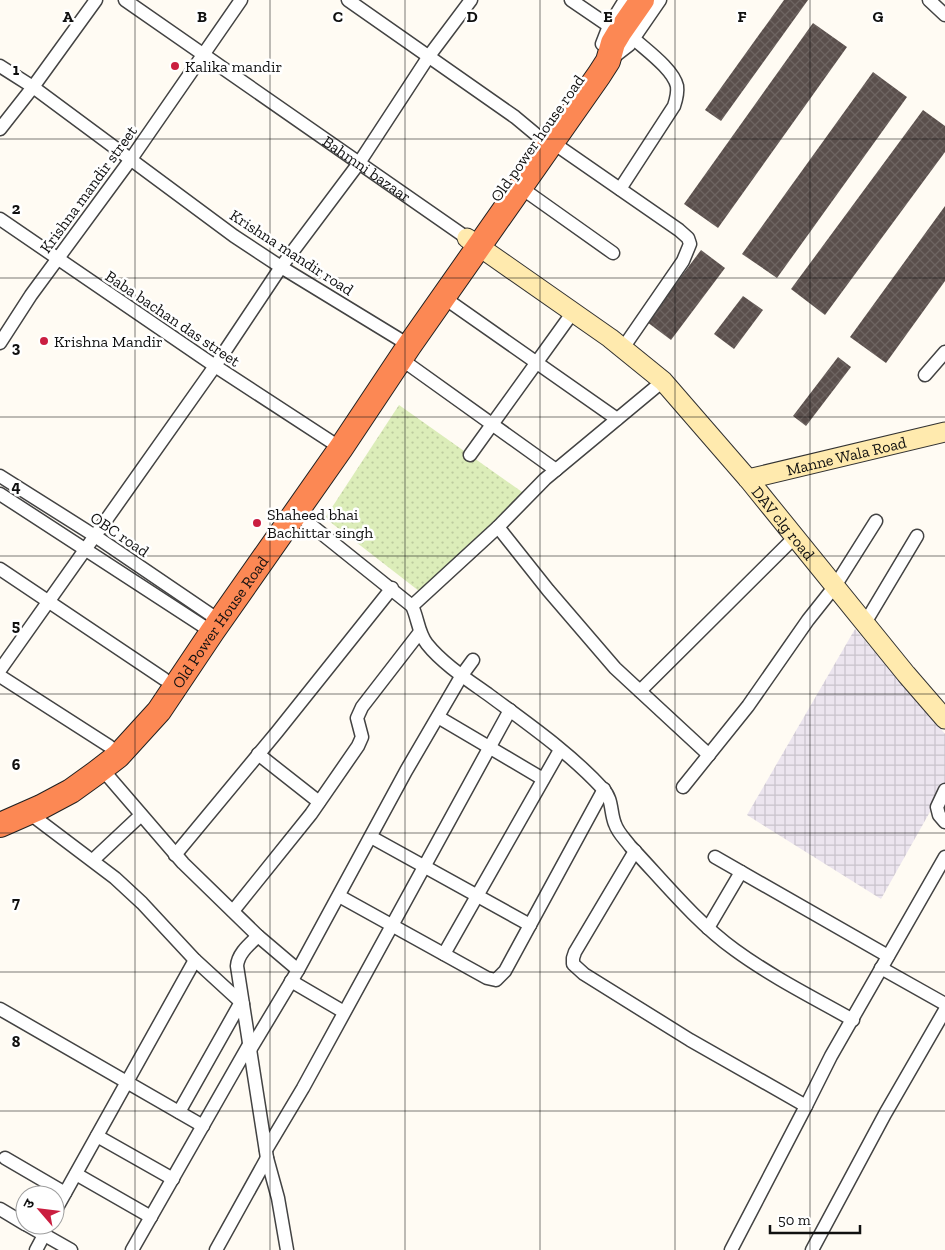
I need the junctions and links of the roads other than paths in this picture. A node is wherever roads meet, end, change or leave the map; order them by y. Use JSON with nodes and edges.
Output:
{"nodes":[{"id":1,"x":96,"y":0,"type":"edge"},
{"id":2,"x":125,"y":0,"type":"edge"},
{"id":3,"x":241,"y":0,"type":"edge"},
{"id":4,"x":348,"y":0,"type":"edge"},
{"id":5,"x":471,"y":0,"type":"edge"},
{"id":6,"x":571,"y":0,"type":"edge"},
{"id":7,"x":625,"y":0,"type":"edge"},
{"id":8,"x":642,"y":0,"type":"edge"},
{"id":9,"x":660,"y":0,"type":"edge"},
{"id":10,"x":929,"y":0,"type":"edge"},
{"id":11,"x":944,"y":12,"type":"edge"},
{"id":12,"x":615,"y":40,"type":"junction"},
{"id":13,"x":204,"y":55,"type":"junction"},
{"id":14,"x":429,"y":56,"type":"junction"},
{"id":15,"x":0,"y":66,"type":"edge"},
{"id":16,"x":33,"y":87,"type":"junction"},
{"id":17,"x":0,"y":129,"type":"edge"},
{"id":18,"x":546,"y":139,"type":"junction"},
{"id":19,"x":131,"y":159,"type":"junction"},
{"id":20,"x":359,"y":162,"type":"junction"},
{"id":21,"x":520,"y":187,"type":"junction"},
{"id":22,"x":620,"y":189,"type":"junction"},
{"id":23,"x":0,"y":220,"type":"edge"},
{"id":24,"x":473,"y":242,"type":"junction"},
{"id":25,"x":613,"y":253,"type":"dead end"},
{"id":26,"x":57,"y":258,"type":"junction"},
{"id":27,"x":280,"y":267,"type":"junction"},
{"id":28,"x":443,"y":298,"type":"junction"},
{"id":29,"x":573,"y":312,"type":"junction"},
{"id":30,"x":0,"y":343,"type":"edge"},
{"id":31,"x":617,"y":343,"type":"junction"},
{"id":32,"x":400,"y":349,"type":"junction"},
{"id":33,"x":945,"y":352,"type":"edge"},
{"id":34,"x":536,"y":362,"type":"junction"},
{"id":35,"x":215,"y":366,"type":"junction"},
{"id":36,"x":924,"y":374,"type":"dead end"},
{"id":37,"x":663,"y":382,"type":"junction"},
{"id":38,"x":617,"y":419,"type":"junction"},
{"id":39,"x":491,"y":424,"type":"junction"},
{"id":40,"x":945,"y":432,"type":"edge"},
{"id":41,"x":330,"y":441,"type":"junction"},
{"id":42,"x":470,"y":455,"type":"dead end"},
{"id":43,"x":556,"y":470,"type":"junction"},
{"id":44,"x":0,"y":476,"type":"edge"},
{"id":45,"x":748,"y":479,"type":"junction"},
{"id":46,"x":0,"y":494,"type":"edge"},
{"id":47,"x":296,"y":513,"type":"junction"},
{"id":48,"x":876,"y":521,"type":"dead end"},
{"id":49,"x":498,"y":527,"type":"junction"},
{"id":50,"x":94,"y":536,"type":"junction"},
{"id":51,"x":917,"y":536,"type":"dead end"},
{"id":52,"x":795,"y":537,"type":"junction"},
{"id":53,"x":85,"y":549,"type":"junction"},
{"id":54,"x":0,"y":569,"type":"edge"},
{"id":55,"x":835,"y":586,"type":"junction"},
{"id":56,"x":392,"y":588,"type":"junction"},
{"id":57,"x":48,"y":601,"type":"junction"},
{"id":58,"x":412,"y":606,"type":"junction"},
{"id":59,"x":211,"y":623,"type":"junction"},
{"id":60,"x":865,"y":623,"type":"junction"},
{"id":61,"x":420,"y":632,"type":"junction"},
{"id":62,"x":473,"y":660,"type":"dead end"},
{"id":63,"x":0,"y":670,"type":"edge"},
{"id":64,"x":0,"y":676,"type":"edge"},
{"id":65,"x":462,"y":676,"type":"junction"},
{"id":66,"x":164,"y":679,"type":"junction"},
{"id":67,"x":640,"y":691,"type":"junction"},
{"id":68,"x":510,"y":710,"type":"junction"},
{"id":69,"x":438,"y":717,"type":"junction"},
{"id":70,"x":945,"y":718,"type":"edge"},
{"id":71,"x":109,"y":746,"type":"junction"},
{"id":72,"x":490,"y":747,"type":"junction"},
{"id":73,"x":560,"y":750,"type":"junction"},
{"id":74,"x":258,"y":754,"type":"junction"},
{"id":75,"x":709,"y":755,"type":"junction"},
{"id":76,"x":102,"y":769,"type":"junction"},
{"id":77,"x":543,"y":779,"type":"junction"},
{"id":78,"x":683,"y":787,"type":"dead end"},
{"id":79,"x":604,"y":790,"type":"junction"},
{"id":80,"x":945,"y":790,"type":"edge"},
{"id":81,"x":319,"y":802,"type":"junction"},
{"id":82,"x":0,"y":811,"type":"edge"},
{"id":83,"x":29,"y":812,"type":"junction"},
{"id":84,"x":141,"y":815,"type":"junction"},
{"id":85,"x":945,"y":822,"type":"edge"},
{"id":86,"x":0,"y":825,"type":"edge"},
{"id":87,"x":371,"y":837,"type":"junction"},
{"id":88,"x":634,"y":851,"type":"junction"},
{"id":89,"x":174,"y":855,"type":"junction"},
{"id":90,"x":715,"y":857,"type":"dead end"},
{"id":91,"x":93,"y":860,"type":"junction"},
{"id":92,"x":943,"y":864,"type":"edge"},
{"id":93,"x":424,"y":867,"type":"junction"},
{"id":94,"x":741,"y":872,"type":"junction"},
{"id":95,"x":339,"y":896,"type":"junction"},
{"id":96,"x":477,"y":896,"type":"junction"},
{"id":97,"x":232,"y":911,"type":"junction"},
{"id":98,"x":392,"y":926,"type":"junction"},
{"id":99,"x":530,"y":926,"type":"junction"},
{"id":100,"x":708,"y":928,"type":"junction"},
{"id":101,"x":258,"y":936,"type":"junction"},
{"id":102,"x":444,"y":954,"type":"junction"},
{"id":103,"x":888,"y":956,"type":"junction"},
{"id":104,"x":195,"y":960,"type":"junction"},
{"id":105,"x":881,"y":968,"type":"junction"},
{"id":106,"x":298,"y":970,"type":"junction"},
{"id":107,"x":291,"y":982,"type":"junction"},
{"id":108,"x":242,"y":1003,"type":"junction"},
{"id":109,"x":945,"y":1004,"type":"edge"},
{"id":110,"x":0,"y":1009,"type":"edge"},
{"id":111,"x":945,"y":1010,"type":"edge"},
{"id":112,"x":344,"y":1012,"type":"junction"},
{"id":113,"x":853,"y":1020,"type":"junction"},
{"id":114,"x":250,"y":1046,"type":"junction"},
{"id":115,"x":126,"y":1083,"type":"junction"},
{"id":116,"x":806,"y":1106,"type":"junction"},
{"id":117,"x":179,"y":1112,"type":"junction"},
{"id":118,"x":203,"y":1126,"type":"junction"},
{"id":119,"x":97,"y":1136,"type":"junction"},
{"id":120,"x":266,"y":1154,"type":"junction"},
{"id":121,"x":2,"y":1160,"type":"edge"},
{"id":122,"x":76,"y":1174,"type":"junction"},
{"id":123,"x":173,"y":1179,"type":"junction"},
{"id":124,"x":50,"y":1185,"type":"edge"},
{"id":125,"x":65,"y":1193,"type":"edge"},
{"id":126,"x":0,"y":1210,"type":"edge"},
{"id":127,"x":151,"y":1217,"type":"junction"},
{"id":128,"x":15,"y":1218,"type":"edge"},
{"id":129,"x":43,"y":1235,"type":"edge"},
{"id":130,"x":50,"y":1235,"type":"edge"},
{"id":131,"x":36,"y":1250,"type":"edge"},
{"id":132,"x":71,"y":1250,"type":"edge"},
{"id":133,"x":132,"y":1250,"type":"edge"},
{"id":134,"x":216,"y":1250,"type":"edge"},
{"id":135,"x":287,"y":1250,"type":"edge"},
{"id":136,"x":732,"y":1250,"type":"edge"},
{"id":137,"x":812,"y":1250,"type":"edge"}],
"edges":[{"from":1,"to":16,"type":"street"},
{"from":2,"to":13,"type":"street","name":"Bahmni bazaar"},
{"from":3,"to":13,"type":"street","name":"Krishna mandir street"},
{"from":4,"to":14,"type":"street"},
{"from":5,"to":14,"type":"street"},
{"from":6,"to":12,"type":"street"},
{"from":7,"to":12,"type":"street"},
{"from":8,"to":12,"type":"highway","name":"Old power house road"},
{"from":9,"to":12,"type":"street"},
{"from":10,"to":11,"type":"street"},
{"from":12,"to":18,"type":"highway","name":"Old power house road"},
{"from":12,"to":22,"type":"street"},
{"from":13,"to":19,"type":"street","name":"Krishna mandir street"},
{"from":13,"to":20,"type":"street","name":"Bahmni bazaar"},
{"from":14,"to":18,"type":"street"},
{"from":14,"to":20,"type":"street"},
{"from":15,"to":16,"type":"street","name":"Krishna mandir road"},
{"from":16,"to":17,"type":"street"},
{"from":16,"to":19,"type":"street","name":"Krishna mandir road"},
{"from":18,"to":21,"type":"highway","name":"Old power house road"},
{"from":18,"to":22,"type":"street"},
{"from":18,"to":24,"type":"highway","name":"Old power house road"},
{"from":19,"to":26,"type":"street","name":"Krishna mandir street"},
{"from":19,"to":27,"type":"street","name":"Krishna mandir road"},
{"from":20,"to":24,"type":"street","name":"Bahmni bazaar"},
{"from":20,"to":27,"type":"street"},
{"from":21,"to":24,"type":"highway","name":"Old power house road"},
{"from":21,"to":25,"type":"street"},
{"from":22,"to":31,"type":"street"},
{"from":23,"to":26,"type":"street","name":"Baba bachan das street"},
{"from":24,"to":28,"type":"highway","name":"Old Power House Road"},
{"from":24,"to":29,"type":"street","name":"Bahmni bazaar"},
{"from":24,"to":32,"type":"highway","name":"Old Power House Road"},
{"from":26,"to":30,"type":"street","name":"Krishna mandir street"},
{"from":26,"to":35,"type":"street","name":"Baba bachan das street"},
{"from":27,"to":32,"type":"street","name":"Krishna mandir road"},
{"from":27,"to":35,"type":"street"},
{"from":28,"to":32,"type":"highway","name":"Old Power House Road"},
{"from":28,"to":34,"type":"street"},
{"from":29,"to":31,"type":"street","name":"Bahmni bazaar"},
{"from":29,"to":34,"type":"street"},
{"from":31,"to":37,"type":"street","name":"DAV clg road"},
{"from":32,"to":39,"type":"street","name":"Krishna mandir road"},
{"from":32,"to":41,"type":"highway","name":"Old Power House Road"},
{"from":32,"to":47,"type":"highway","name":"Old Power House Road"},
{"from":33,"to":36,"type":"street"},
{"from":34,"to":38,"type":"street"},
{"from":34,"to":39,"type":"street"},
{"from":35,"to":41,"type":"street","name":"Baba bachan das street"},
{"from":35,"to":50,"type":"street"},
{"from":37,"to":38,"type":"street"},
{"from":37,"to":45,"type":"street","name":"DAV clg road"},
{"from":38,"to":43,"type":"street"},
{"from":39,"to":42,"type":"street"},
{"from":39,"to":43,"type":"street","name":"Krishna mandir road"},
{"from":40,"to":45,"type":"street","name":"Manne Wala Road"},
{"from":41,"to":59,"type":"highway","name":"Old Power House Road"},
{"from":43,"to":49,"type":"street"},
{"from":44,"to":50,"type":"street","name":"OBC road"},
{"from":45,"to":52,"type":"street","name":"DAV clg road"},
{"from":46,"to":53,"type":"street","name":"OBC road"},
{"from":47,"to":56,"type":"street"},
{"from":47,"to":59,"type":"highway","name":"Old Power House Road"},
{"from":48,"to":55,"type":"street"},
{"from":49,"to":58,"type":"street"},
{"from":49,"to":67,"type":"street"},
{"from":50,"to":53,"type":"street"},
{"from":50,"to":59,"type":"street","name":"OBC road"},
{"from":51,"to":60,"type":"street"},
{"from":52,"to":55,"type":"street","name":"DAV clg road"},
{"from":52,"to":67,"type":"street"},
{"from":53,"to":57,"type":"street"},
{"from":53,"to":59,"type":"street","name":"OBC road"},
{"from":54,"to":57,"type":"street"},
{"from":55,"to":60,"type":"street","name":"DAV clg road"},
{"from":55,"to":75,"type":"street"},
{"from":56,"to":58,"type":"street"},
{"from":56,"to":74,"type":"street"},
{"from":57,"to":63,"type":"street"},
{"from":57,"to":66,"type":"street"},
{"from":58,"to":61,"type":"street"},
{"from":59,"to":66,"type":"highway","name":"Old Power House Road"},
{"from":59,"to":76,"type":"highway","name":"Old Power House Road"},
{"from":60,"to":70,"type":"street","name":"DAV clg road"},
{"from":61,"to":65,"type":"street"},
{"from":61,"to":81,"type":"street"},
{"from":62,"to":65,"type":"street"},
{"from":64,"to":71,"type":"street"},
{"from":65,"to":68,"type":"street"},
{"from":65,"to":69,"type":"street"},
{"from":66,"to":71,"type":"highway","name":"Old Power House Road"},
{"from":67,"to":75,"type":"street"},
{"from":68,"to":72,"type":"street"},
{"from":68,"to":73,"type":"street"},
{"from":69,"to":72,"type":"street"},
{"from":69,"to":87,"type":"street"},
{"from":71,"to":82,"type":"highway","name":"Old Power House Road"},
{"from":72,"to":77,"type":"street"},
{"from":72,"to":93,"type":"street"},
{"from":73,"to":77,"type":"street"},
{"from":73,"to":79,"type":"street"},
{"from":74,"to":81,"type":"street"},
{"from":74,"to":89,"type":"street"},
{"from":75,"to":78,"type":"street"},
{"from":76,"to":83,"type":"highway","name":"Old Power House Road"},
{"from":76,"to":84,"type":"street"},
{"from":77,"to":96,"type":"street"},
{"from":79,"to":88,"type":"street"},
{"from":79,"to":99,"type":"street"},
{"from":80,"to":85,"type":"street"},
{"from":81,"to":97,"type":"street"},
{"from":83,"to":86,"type":"highway","name":"Old Power House Road"},
{"from":83,"to":91,"type":"street"},
{"from":84,"to":89,"type":"street"},
{"from":84,"to":91,"type":"street"},
{"from":87,"to":93,"type":"street"},
{"from":87,"to":95,"type":"street"},
{"from":88,"to":100,"type":"street"},
{"from":88,"to":116,"type":"street"},
{"from":89,"to":97,"type":"street"},
{"from":90,"to":94,"type":"street"},
{"from":91,"to":104,"type":"street"},
{"from":92,"to":103,"type":"street"},
{"from":93,"to":96,"type":"street"},
{"from":93,"to":98,"type":"street"},
{"from":94,"to":100,"type":"street"},
{"from":94,"to":103,"type":"street"},
{"from":95,"to":98,"type":"street"},
{"from":95,"to":106,"type":"street"},
{"from":96,"to":99,"type":"street"},
{"from":96,"to":102,"type":"street"},
{"from":97,"to":101,"type":"street"},
{"from":98,"to":102,"type":"street"},
{"from":98,"to":112,"type":"street"},
{"from":99,"to":102,"type":"street"},
{"from":100,"to":113,"type":"street"},
{"from":101,"to":106,"type":"street"},
{"from":101,"to":108,"type":"street"},
{"from":103,"to":105,"type":"street"},
{"from":104,"to":108,"type":"street"},
{"from":104,"to":115,"type":"street"},
{"from":105,"to":109,"type":"street"},
{"from":105,"to":113,"type":"street"},
{"from":106,"to":107,"type":"street"},
{"from":107,"to":112,"type":"street"},
{"from":107,"to":114,"type":"street"},
{"from":108,"to":114,"type":"street"},
{"from":108,"to":117,"type":"street"},
{"from":110,"to":115,"type":"street"},
{"from":111,"to":137,"type":"street"},
{"from":112,"to":120,"type":"street"},
{"from":113,"to":116,"type":"street"},
{"from":114,"to":118,"type":"street"},
{"from":114,"to":120,"type":"street"},
{"from":115,"to":117,"type":"street"},
{"from":115,"to":119,"type":"street"},
{"from":116,"to":136,"type":"street"},
{"from":117,"to":118,"type":"street"},
{"from":118,"to":123,"type":"street"},
{"from":119,"to":122,"type":"street"},
{"from":119,"to":123,"type":"street"},
{"from":120,"to":134,"type":"street"},
{"from":120,"to":135,"type":"street"},
{"from":121,"to":124,"type":"street"},
{"from":122,"to":125,"type":"street"},
{"from":122,"to":127,"type":"street"},
{"from":123,"to":127,"type":"street"},
{"from":126,"to":128,"type":"street"},
{"from":127,"to":133,"type":"street"},
{"from":129,"to":131,"type":"street"},
{"from":130,"to":132,"type":"street"}]}
